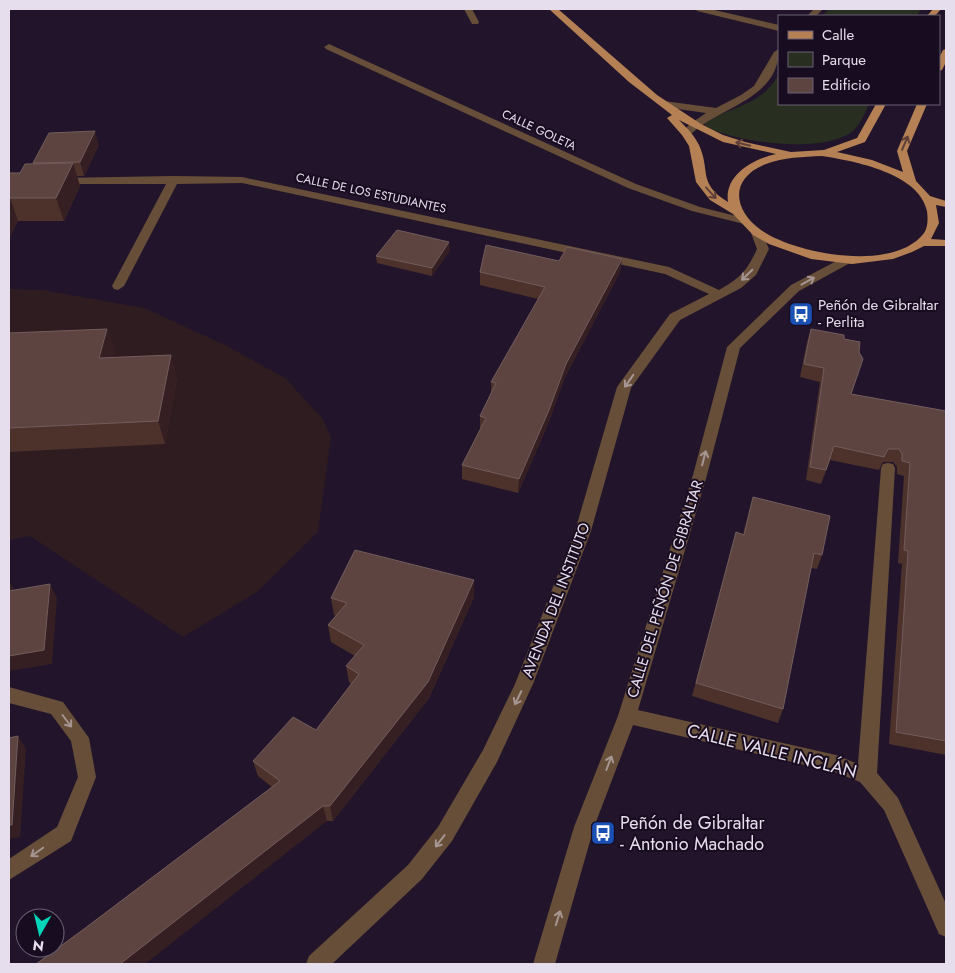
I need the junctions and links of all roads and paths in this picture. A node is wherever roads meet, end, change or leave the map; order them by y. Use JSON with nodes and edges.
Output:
{"nodes":[{"id":1,"x":468,"y":9,"type":"edge"},
{"id":2,"x":553,"y":9,"type":"edge"},
{"id":3,"x":700,"y":9,"type":"edge"},
{"id":4,"x":475,"y":22,"type":"dead end"},
{"id":5,"x":778,"y":28,"type":"edge"},
{"id":6,"x":329,"y":47,"type":"dead end"},
{"id":7,"x":946,"y":52,"type":"edge"},
{"id":8,"x":778,"y":54,"type":"edge"},
{"id":9,"x":940,"y":66,"type":"edge"},
{"id":10,"x":653,"y":96,"type":"junction"},
{"id":11,"x":664,"y":104,"type":"junction"},
{"id":12,"x":880,"y":105,"type":"edge"},
{"id":13,"x":922,"y":105,"type":"edge"},
{"id":14,"x":715,"y":110,"type":"junction"},
{"id":15,"x":690,"y":129,"type":"junction"},
{"id":16,"x":822,"y":153,"type":"junction"},
{"id":17,"x":790,"y":154,"type":"junction"},
{"id":18,"x":174,"y":179,"type":"junction"},
{"id":19,"x":48,"y":181,"type":"edge"},
{"id":20,"x":911,"y":183,"type":"junction"},
{"id":21,"x":927,"y":199,"type":"junction"},
{"id":22,"x":946,"y":204,"type":"edge"},
{"id":23,"x":740,"y":216,"type":"junction"},
{"id":24,"x":757,"y":232,"type":"junction"},
{"id":25,"x":922,"y":242,"type":"junction"},
{"id":26,"x":946,"y":243,"type":"edge"},
{"id":27,"x":846,"y":260,"type":"junction"},
{"id":28,"x":118,"y":286,"type":"dead end"},
{"id":29,"x":718,"y":294,"type":"junction"},
{"id":30,"x":888,"y":468,"type":"edge"},
{"id":31,"x":9,"y":695,"type":"edge"},
{"id":32,"x":627,"y":716,"type":"junction"},
{"id":33,"x":867,"y":776,"type":"junction"},
{"id":34,"x":9,"y":870,"type":"edge"},
{"id":35,"x":946,"y":927,"type":"edge"},
{"id":36,"x":317,"y":964,"type":"edge"},
{"id":37,"x":544,"y":964,"type":"edge"}],
"edges":[{"from":1,"to":4,"type":"street"},
{"from":2,"to":10,"type":"main road"},
{"from":3,"to":5,"type":"street"},
{"from":6,"to":23,"type":"street","name":"CALLE GOLETA"},
{"from":7,"to":9,"type":"main road"},
{"from":8,"to":14,"type":"street"},
{"from":10,"to":11,"type":"main road"},
{"from":10,"to":15,"type":"main road"},
{"from":11,"to":14,"type":"street"},
{"from":11,"to":15,"type":"main road"},
{"from":12,"to":16,"type":"main road"},
{"from":20,"to":13,"type":"main road","one_way":true},
{"from":14,"to":15,"type":"street"},
{"from":17,"to":15,"type":"main road","one_way":true},
{"from":15,"to":23,"type":"main road","one_way":true},
{"from":16,"to":17,"type":"main road"},
{"from":16,"to":20,"type":"main road"},
{"from":17,"to":23,"type":"main road"},
{"from":18,"to":19,"type":"street","name":"CALLE DE LOS ESTUDIANTES"},
{"from":18,"to":28,"type":"street"},
{"from":18,"to":29,"type":"street","name":"CALLE DE LOS ESTUDIANTES"},
{"from":20,"to":21,"type":"main road"},
{"from":21,"to":22,"type":"main road"},
{"from":21,"to":25,"type":"main road"},
{"from":23,"to":24,"type":"main road"},
{"from":24,"to":27,"type":"main road"},
{"from":24,"to":29,"type":"street","name":"AVENIDA DEL INSTITUTO","one_way":true},
{"from":25,"to":26,"type":"main road"},
{"from":25,"to":27,"type":"main road"},
{"from":32,"to":27,"type":"street","name":"CALLE DEL PEÑÓN DE GIBRALTAR","one_way":true},
{"from":29,"to":36,"type":"street","name":"AVENIDA DEL INSTITUTO","one_way":true},
{"from":30,"to":33,"type":"street"},
{"from":31,"to":34,"type":"street","one_way":true},
{"from":32,"to":33,"type":"street","name":"CALLE VALLE INCLÁN"},
{"from":37,"to":32,"type":"street","name":"CALLE DEL PEÑÓN DE GIBRALTAR","one_way":true},
{"from":33,"to":35,"type":"street","name":"CALLE VALLE INCLÁN"}]}
